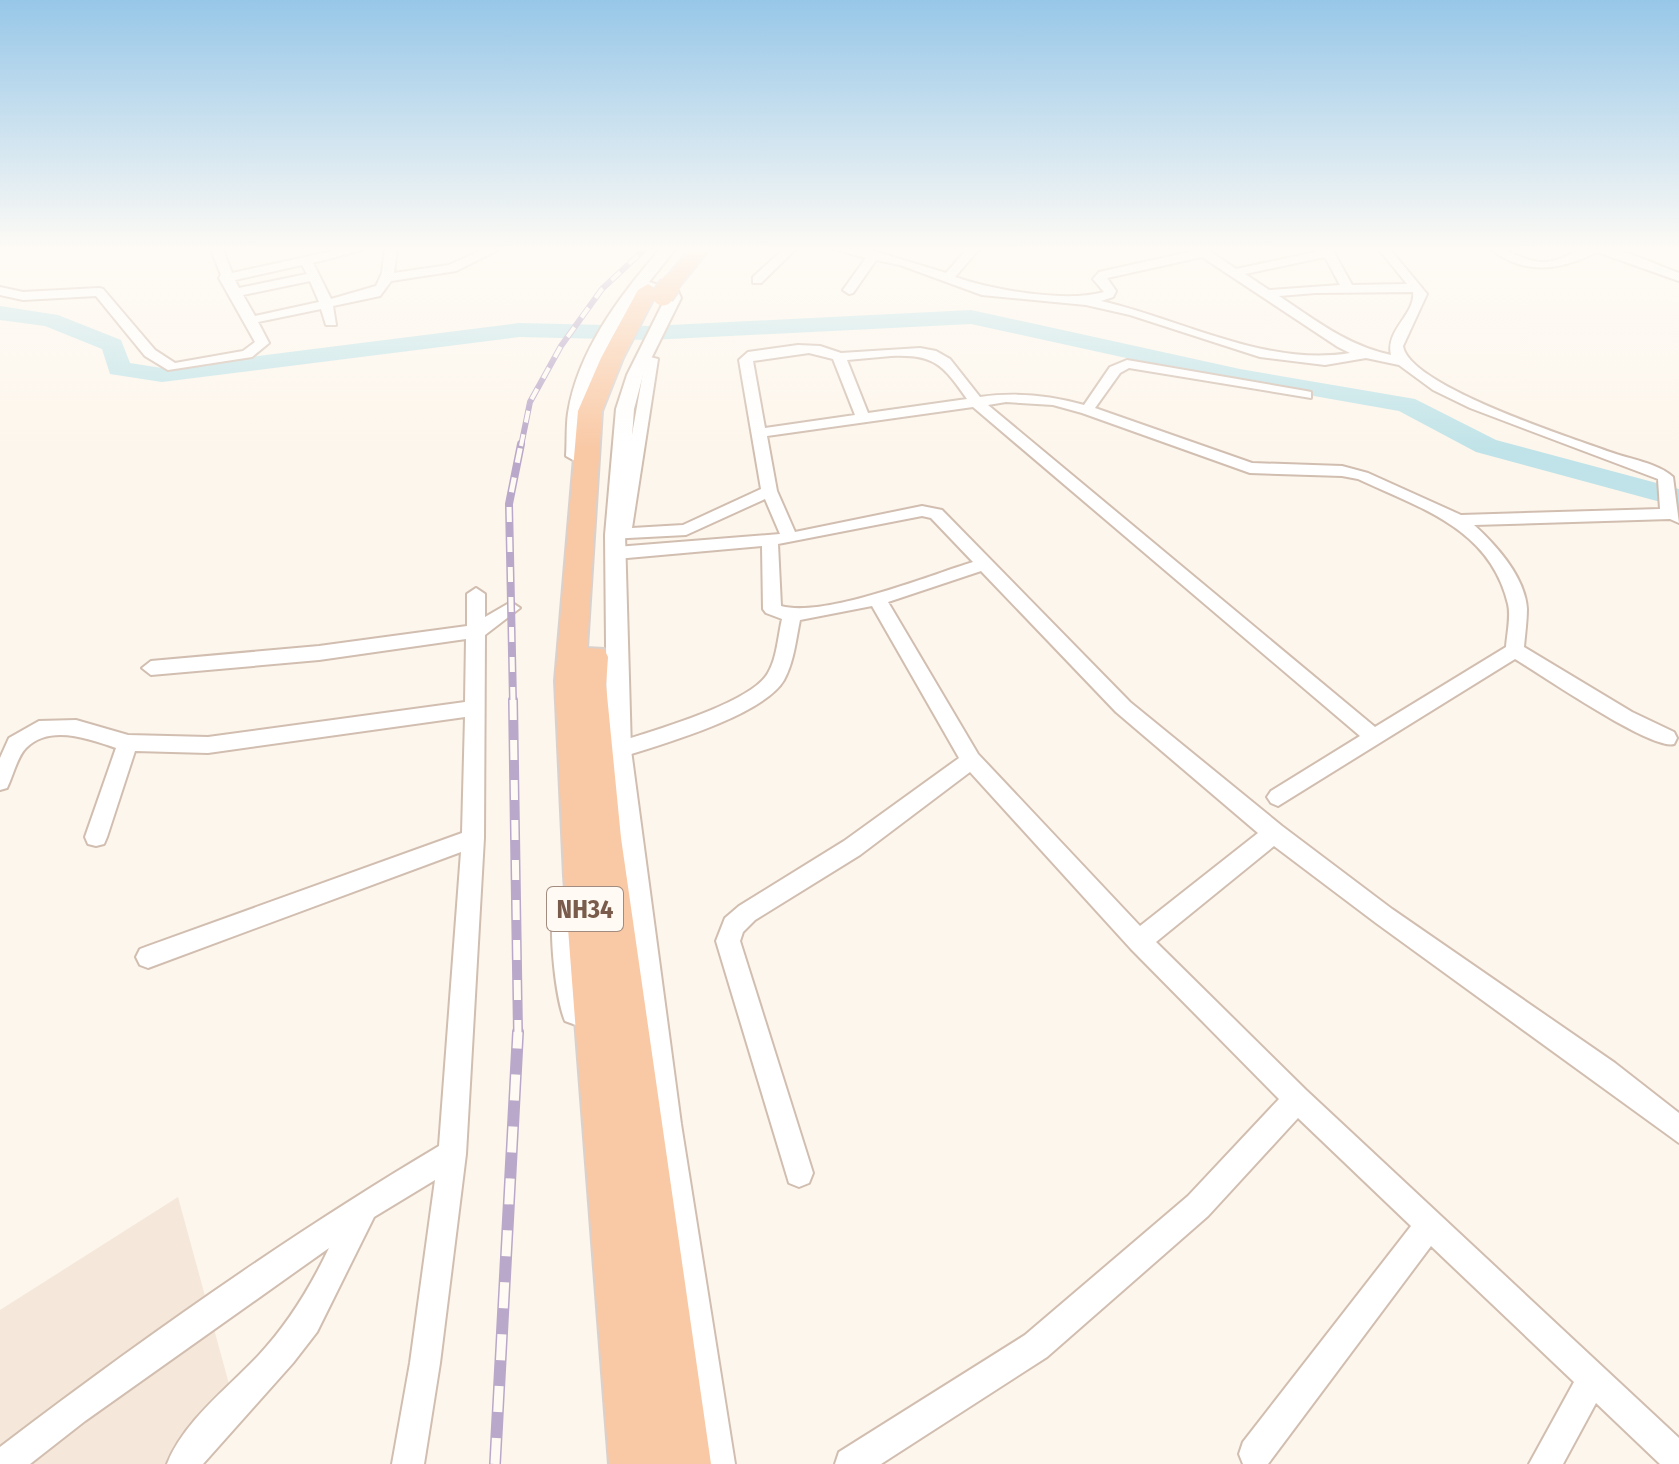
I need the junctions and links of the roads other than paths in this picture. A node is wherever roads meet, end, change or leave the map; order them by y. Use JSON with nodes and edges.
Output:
{"nodes":[{"id":1,"x":118,"y":315,"type":"edge"},
{"id":2,"x":249,"y":315,"type":"edge"},
{"id":3,"x":274,"y":315,"type":"edge"},
{"id":4,"x":329,"y":315,"type":"edge"},
{"id":5,"x":642,"y":315,"type":"edge"},
{"id":6,"x":650,"y":315,"type":"edge"},
{"id":7,"x":1144,"y":315,"type":"edge"},
{"id":8,"x":1299,"y":315,"type":"edge"},
{"id":9,"x":1412,"y":315,"type":"edge"},
{"id":10,"x":252,"y":320,"type":"junction"},
{"id":11,"x":331,"y":322,"type":"dead end"},
{"id":12,"x":625,"y":350,"type":"junction"},
{"id":13,"x":1365,"y":354,"type":"junction"},
{"id":14,"x":839,"y":357,"type":"junction"},
{"id":15,"x":1402,"y":362,"type":"junction"},
{"id":16,"x":1306,"y":395,"type":"dead end"},
{"id":17,"x":976,"y":402,"type":"junction"},
{"id":18,"x":1087,"y":410,"type":"junction"},
{"id":19,"x":863,"y":418,"type":"junction"},
{"id":20,"x":759,"y":433,"type":"junction"},
{"id":21,"x":1671,"y":483,"type":"edge"},
{"id":22,"x":769,"y":491,"type":"junction"},
{"id":23,"x":1672,"y":511,"type":"edge"},
{"id":24,"x":1459,"y":520,"type":"junction"},
{"id":25,"x":780,"y":539,"type":"junction"},
{"id":26,"x":618,"y":541,"type":"junction"},
{"id":27,"x":985,"y":564,"type":"junction"},
{"id":28,"x":476,"y":594,"type":"dead end"},
{"id":29,"x":877,"y":599,"type":"junction"},
{"id":30,"x":511,"y":608,"type":"dead end"},
{"id":31,"x":792,"y":616,"type":"junction"},
{"id":32,"x":477,"y":631,"type":"junction"},
{"id":33,"x":1515,"y":650,"type":"junction"},
{"id":34,"x":151,"y":668,"type":"dead end"},
{"id":35,"x":475,"y":708,"type":"junction"},
{"id":36,"x":1373,"y":736,"type":"junction"},
{"id":37,"x":1667,"y":738,"type":"dead end"},
{"id":38,"x":128,"y":743,"type":"junction"},
{"id":39,"x":619,"y":750,"type":"junction"},
{"id":40,"x":971,"y":760,"type":"junction"},
{"id":41,"x":0,"y":782,"type":"edge"},
{"id":42,"x":1278,"y":797,"type":"dead end"},
{"id":43,"x":1274,"y":833,"type":"junction"},
{"id":44,"x":96,"y":837,"type":"dead end"},
{"id":45,"x":473,"y":838,"type":"junction"},
{"id":46,"x":1139,"y":941,"type":"junction"},
{"id":47,"x":148,"y":957,"type":"dead end"},
{"id":48,"x":1297,"y":1099,"type":"junction"},
{"id":49,"x":1679,"y":1130,"type":"edge"},
{"id":50,"x":452,"y":1154,"type":"junction"},
{"id":51,"x":799,"y":1173,"type":"dead end"},
{"id":52,"x":364,"y":1208,"type":"junction"},
{"id":53,"x":1430,"y":1224,"type":"junction"},
{"id":54,"x":1593,"y":1378,"type":"junction"},
{"id":55,"x":1255,"y":1454,"type":"dead end"},
{"id":56,"x":1679,"y":1460,"type":"edge"},
{"id":57,"x":4,"y":1464,"type":"edge"},
{"id":58,"x":183,"y":1464,"type":"edge"},
{"id":59,"x":408,"y":1464,"type":"edge"},
{"id":60,"x":611,"y":1464,"type":"edge"},
{"id":61,"x":635,"y":1464,"type":"edge"},
{"id":62,"x":685,"y":1464,"type":"edge"},
{"id":63,"x":715,"y":1464,"type":"edge"},
{"id":64,"x":851,"y":1464,"type":"edge"},
{"id":65,"x":1545,"y":1464,"type":"edge"}],
"edges":[{"from":1,"to":10,"type":"street"},
{"from":2,"to":10,"type":"street"},
{"from":3,"to":10,"type":"street"},
{"from":4,"to":11,"type":"street"},
{"from":5,"to":12,"type":"street"},
{"from":6,"to":12,"type":"highway","number":"NH34"},
{"from":7,"to":13,"type":"street"},
{"from":8,"to":13,"type":"street"},
{"from":9,"to":15,"type":"street"},
{"from":12,"to":26,"type":"street"},
{"from":12,"to":60,"type":"street"},
{"from":12,"to":61,"type":"highway","number":"NH34"},
{"from":12,"to":62,"type":"highway","number":"NH34"},
{"from":13,"to":15,"type":"street"},
{"from":14,"to":17,"type":"street"},
{"from":14,"to":19,"type":"street"},
{"from":14,"to":20,"type":"street"},
{"from":15,"to":21,"type":"street"},
{"from":16,"to":18,"type":"street"},
{"from":17,"to":18,"type":"street"},
{"from":17,"to":19,"type":"street"},
{"from":17,"to":36,"type":"street"},
{"from":18,"to":24,"type":"street"},
{"from":19,"to":20,"type":"street"},
{"from":20,"to":22,"type":"street"},
{"from":21,"to":23,"type":"street"},
{"from":22,"to":25,"type":"street"},
{"from":22,"to":26,"type":"street"},
{"from":23,"to":24,"type":"street"},
{"from":24,"to":33,"type":"street"},
{"from":25,"to":26,"type":"street"},
{"from":25,"to":27,"type":"street"},
{"from":25,"to":31,"type":"street"},
{"from":26,"to":39,"type":"street"},
{"from":27,"to":29,"type":"street"},
{"from":27,"to":43,"type":"street"},
{"from":28,"to":32,"type":"street"},
{"from":29,"to":31,"type":"street"},
{"from":29,"to":40,"type":"street"},
{"from":30,"to":32,"type":"street"},
{"from":31,"to":39,"type":"street"},
{"from":32,"to":34,"type":"street"},
{"from":32,"to":35,"type":"street"},
{"from":33,"to":36,"type":"street"},
{"from":33,"to":37,"type":"street"},
{"from":35,"to":38,"type":"street"},
{"from":35,"to":45,"type":"street"},
{"from":36,"to":42,"type":"street"},
{"from":38,"to":41,"type":"street"},
{"from":38,"to":44,"type":"street"},
{"from":39,"to":63,"type":"street"},
{"from":40,"to":46,"type":"street"},
{"from":40,"to":51,"type":"street"},
{"from":43,"to":46,"type":"street"},
{"from":43,"to":49,"type":"street"},
{"from":45,"to":47,"type":"street"},
{"from":45,"to":50,"type":"street"},
{"from":46,"to":48,"type":"street"},
{"from":48,"to":53,"type":"street"},
{"from":48,"to":64,"type":"street"},
{"from":50,"to":52,"type":"street"},
{"from":50,"to":59,"type":"street"},
{"from":52,"to":57,"type":"street"},
{"from":52,"to":58,"type":"street"},
{"from":53,"to":54,"type":"street"},
{"from":53,"to":55,"type":"street"},
{"from":54,"to":56,"type":"street"},
{"from":54,"to":65,"type":"street"}]}
